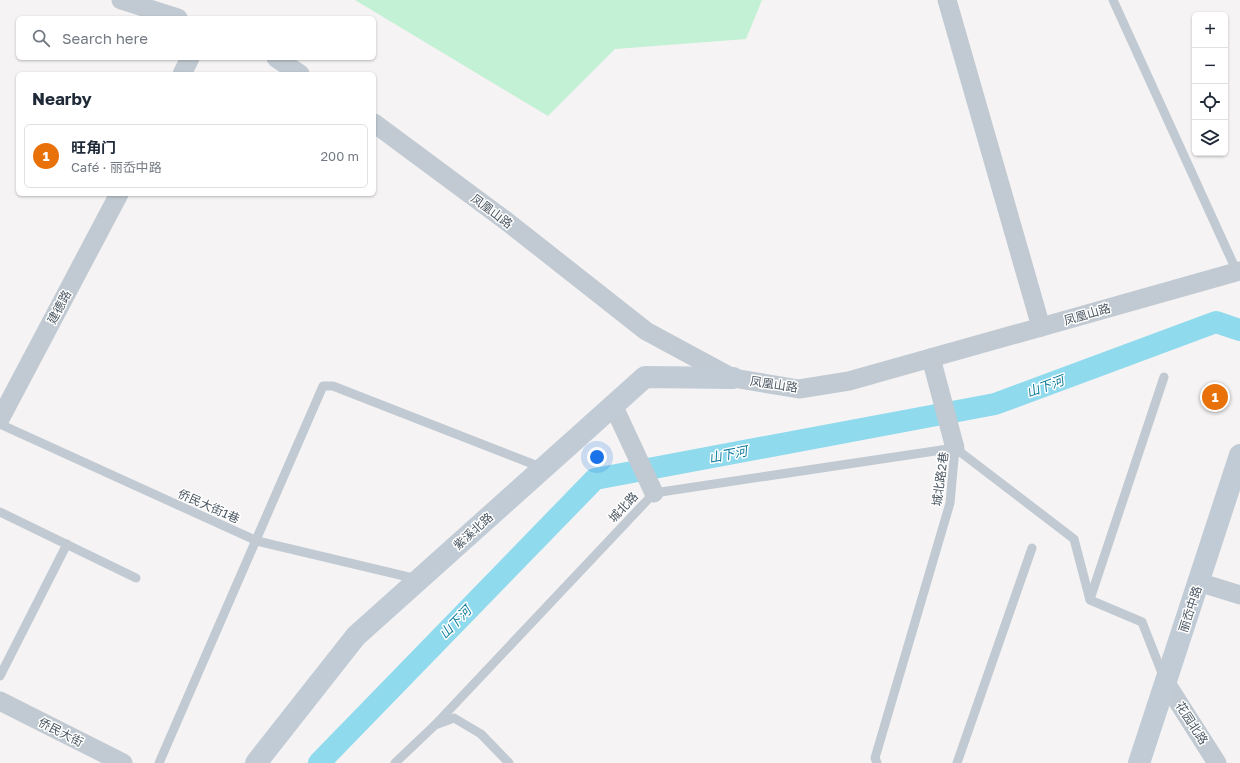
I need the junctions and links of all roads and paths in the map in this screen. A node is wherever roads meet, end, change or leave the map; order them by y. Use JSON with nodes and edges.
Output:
{"nodes":[{"id":1,"x":121,"y":0,"type":"edge"},
{"id":2,"x":947,"y":0,"type":"edge"},
{"id":3,"x":1113,"y":0,"type":"edge"},
{"id":4,"x":172,"y":16,"type":"edge"},
{"id":5,"x":189,"y":60,"type":"edge"},
{"id":6,"x":279,"y":60,"type":"edge"},
{"id":7,"x":183,"y":72,"type":"edge"},
{"id":8,"x":297,"y":72,"type":"edge"},
{"id":9,"x":376,"y":124,"type":"edge"},
{"id":10,"x":118,"y":196,"type":"edge"},
{"id":11,"x":1239,"y":271,"type":"edge"},
{"id":12,"x":1041,"y":327,"type":"junction"},
{"id":13,"x":931,"y":358,"type":"junction"},
{"id":14,"x":1164,"y":377,"type":"dead end"},
{"id":15,"x":733,"y":378,"type":"junction"},
{"id":16,"x":613,"y":405,"type":"junction"},
{"id":17,"x":0,"y":419,"type":"edge"},
{"id":18,"x":0,"y":424,"type":"edge"},
{"id":19,"x":955,"y":448,"type":"junction"},
{"id":20,"x":1240,"y":455,"type":"edge"},
{"id":21,"x":543,"y":468,"type":"junction"},
{"id":22,"x":654,"y":493,"type":"junction"},
{"id":23,"x":0,"y":512,"type":"edge"},
{"id":24,"x":257,"y":541,"type":"junction"},
{"id":25,"x":66,"y":544,"type":"junction"},
{"id":26,"x":1032,"y":548,"type":"dead end"},
{"id":27,"x":136,"y":578,"type":"dead end"},
{"id":28,"x":419,"y":579,"type":"junction"},
{"id":29,"x":1198,"y":582,"type":"junction"},
{"id":30,"x":1240,"y":595,"type":"edge"},
{"id":31,"x":1090,"y":600,"type":"junction"},
{"id":32,"x":0,"y":676,"type":"edge"},
{"id":33,"x":1166,"y":683,"type":"junction"},
{"id":34,"x":0,"y":701,"type":"edge"},
{"id":35,"x":435,"y":725,"type":"junction"},
{"id":36,"x":123,"y":763,"type":"edge"},
{"id":37,"x":159,"y":763,"type":"edge"},
{"id":38,"x":256,"y":763,"type":"edge"},
{"id":39,"x":395,"y":763,"type":"edge"},
{"id":40,"x":509,"y":763,"type":"edge"},
{"id":41,"x":877,"y":763,"type":"edge"},
{"id":42,"x":957,"y":763,"type":"edge"},
{"id":43,"x":1139,"y":763,"type":"edge"},
{"id":44,"x":1217,"y":763,"type":"edge"}],
"edges":[{"from":1,"to":4,"type":"street"},
{"from":2,"to":12,"type":"street"},
{"from":3,"to":11,"type":"lane"},
{"from":5,"to":7,"type":"street"},
{"from":6,"to":8,"type":"street"},
{"from":9,"to":15,"type":"street","name":"凤凰山路"},
{"from":10,"to":17,"type":"street","name":"建德路"},
{"from":11,"to":12,"type":"street","name":"凤凰山路"},
{"from":12,"to":13,"type":"street","name":"凤凰山路"},
{"from":13,"to":15,"type":"street","name":"凤凰山路"},
{"from":13,"to":19,"type":"street"},
{"from":14,"to":31,"type":"lane"},
{"from":15,"to":16,"type":"street","name":"紫溪北路"},
{"from":16,"to":21,"type":"street","name":"紫溪北路"},
{"from":16,"to":22,"type":"street"},
{"from":18,"to":24,"type":"lane","name":"侨民大街1巷"},
{"from":19,"to":22,"type":"lane","name":"城北路"},
{"from":19,"to":31,"type":"lane","name":"城北路2巷"},
{"from":19,"to":41,"type":"lane","name":"城北路2巷"},
{"from":20,"to":29,"type":"street","name":"丽岙中路"},
{"from":21,"to":24,"type":"lane"},
{"from":21,"to":28,"type":"street","name":"紫溪北路"},
{"from":22,"to":35,"type":"lane","name":"城北路"},
{"from":23,"to":25,"type":"lane"},
{"from":24,"to":28,"type":"lane","name":"侨民大街1巷"},
{"from":24,"to":37,"type":"lane"},
{"from":25,"to":27,"type":"lane"},
{"from":25,"to":32,"type":"lane"},
{"from":26,"to":42,"type":"lane"},
{"from":28,"to":38,"type":"street","name":"紫溪北路"},
{"from":29,"to":30,"type":"street"},
{"from":29,"to":33,"type":"street","name":"丽岙中路"},
{"from":31,"to":33,"type":"lane"},
{"from":33,"to":43,"type":"street","name":"丽岙中路"},
{"from":33,"to":44,"type":"street","name":"花园北路"},
{"from":34,"to":36,"type":"street","name":"侨民大街"},
{"from":35,"to":39,"type":"lane","name":"城北路"},
{"from":35,"to":40,"type":"lane","name":"城北路"}]}
